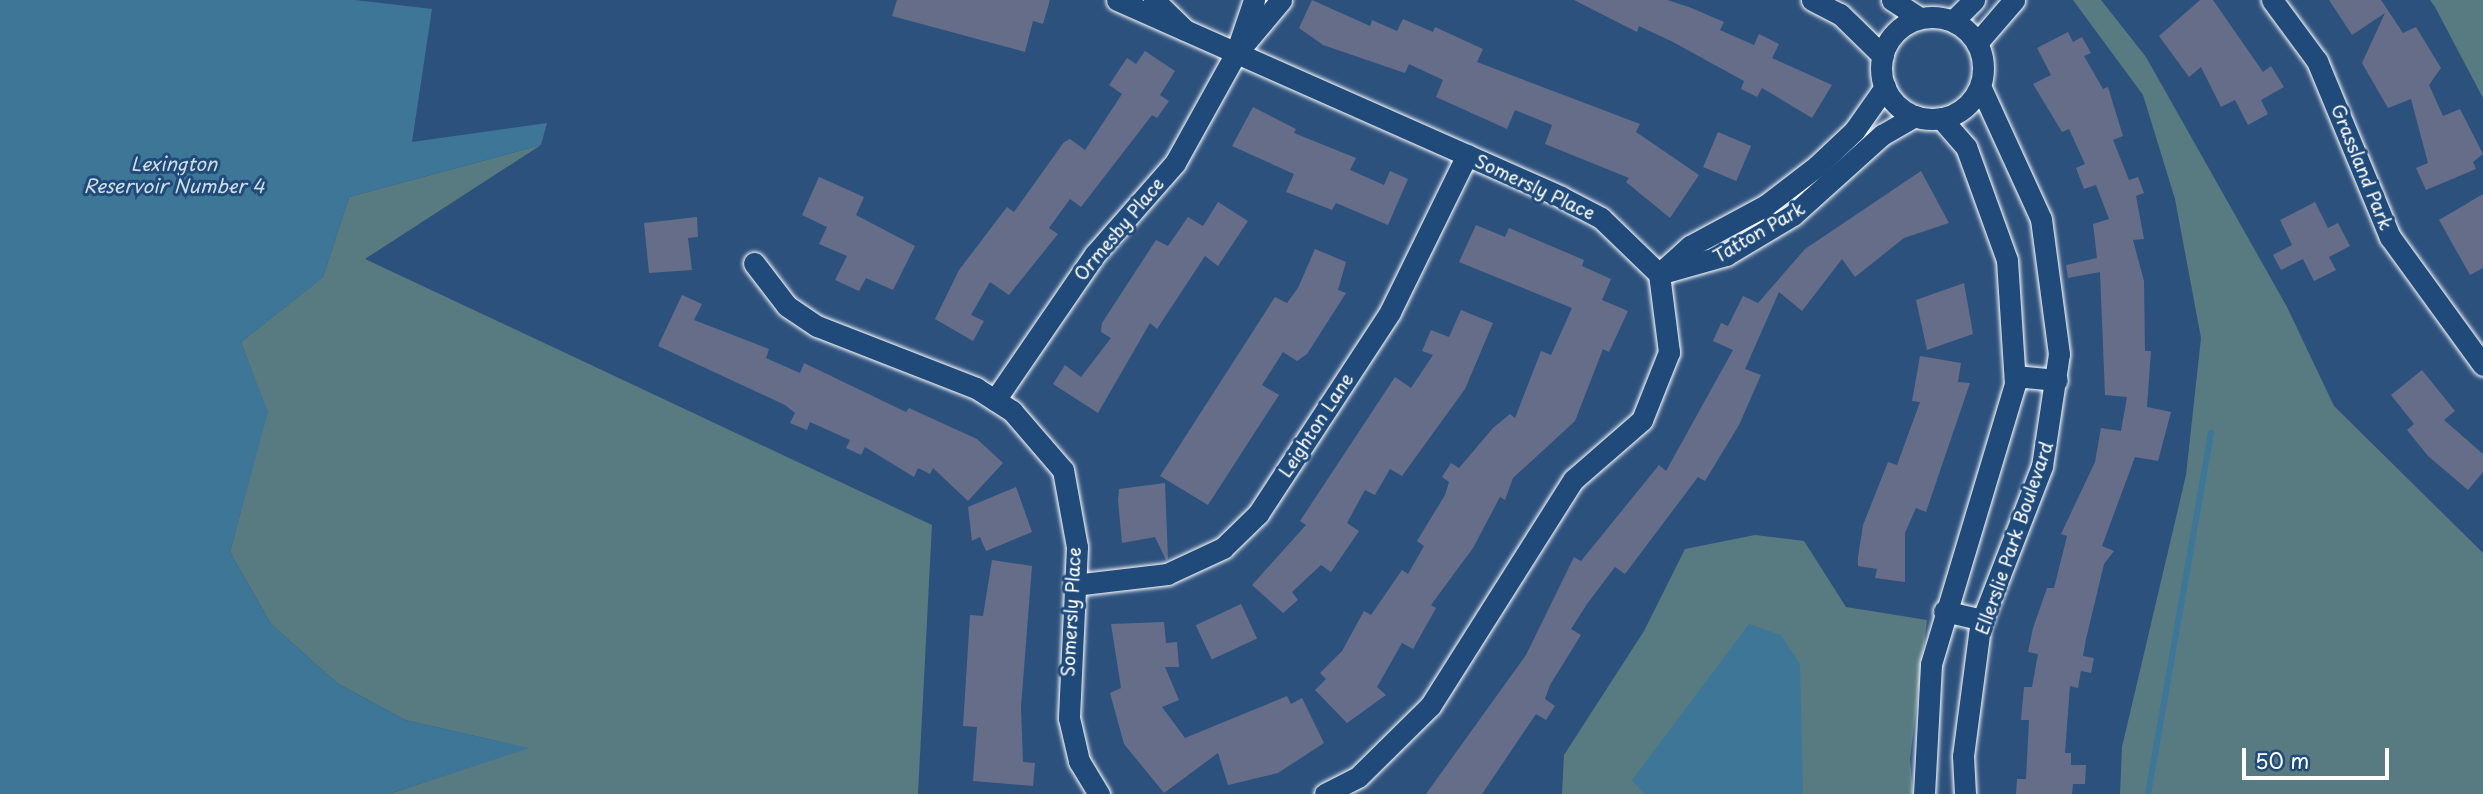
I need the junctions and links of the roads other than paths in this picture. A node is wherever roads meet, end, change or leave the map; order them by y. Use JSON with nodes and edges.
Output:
{"nodes":[{"id":1,"x":1117,"y":0,"type":"edge"},
{"id":2,"x":1154,"y":0,"type":"edge"},
{"id":3,"x":1254,"y":0,"type":"edge"},
{"id":4,"x":1281,"y":0,"type":"edge"},
{"id":5,"x":1812,"y":0,"type":"edge"},
{"id":6,"x":1892,"y":0,"type":"edge"},
{"id":7,"x":1974,"y":0,"type":"edge"},
{"id":8,"x":2014,"y":0,"type":"edge"},
{"id":9,"x":2272,"y":0,"type":"edge"},
{"id":10,"x":1920,"y":18,"type":"junction"},
{"id":11,"x":1953,"y":21,"type":"junction"},
{"id":12,"x":1185,"y":30,"type":"junction"},
{"id":13,"x":1977,"y":43,"type":"junction"},
{"id":14,"x":1236,"y":53,"type":"junction"},
{"id":15,"x":1883,"y":56,"type":"junction"},
{"id":16,"x":1980,"y":86,"type":"junction"},
{"id":17,"x":1885,"y":88,"type":"junction"},
{"id":18,"x":1915,"y":116,"type":"junction"},
{"id":19,"x":1941,"y":118,"type":"junction"},
{"id":20,"x":1467,"y":155,"type":"junction"},
{"id":21,"x":754,"y":263,"type":"dead end"},
{"id":22,"x":1660,"y":274,"type":"junction"},
{"id":23,"x":2483,"y":365,"type":"edge"},
{"id":24,"x":2015,"y":376,"type":"junction"},
{"id":25,"x":2057,"y":380,"type":"junction"},
{"id":26,"x":995,"y":400,"type":"junction"},
{"id":27,"x":1074,"y":585,"type":"junction"},
{"id":28,"x":1944,"y":611,"type":"junction"},
{"id":29,"x":1983,"y":620,"type":"junction"},
{"id":30,"x":1099,"y":794,"type":"edge"},
{"id":31,"x":1325,"y":794,"type":"edge"},
{"id":32,"x":1924,"y":794,"type":"edge"},
{"id":33,"x":1965,"y":794,"type":"edge"}],
"edges":[{"from":1,"to":12,"type":"street","name":"Somersly Place"},
{"from":2,"to":12,"type":"street","name":"Somersly Place"},
{"from":3,"to":14,"type":"street","name":"Ormesby Place"},
{"from":4,"to":14,"type":"street","name":"Ormesby Place"},
{"from":5,"to":15,"type":"street"},
{"from":6,"to":10,"type":"street"},
{"from":7,"to":11,"type":"street"},
{"from":8,"to":13,"type":"street"},
{"from":9,"to":23,"type":"street","name":"Grassland Park"},
{"from":10,"to":11,"type":"street"},
{"from":10,"to":15,"type":"street"},
{"from":11,"to":13,"type":"street"},
{"from":12,"to":14,"type":"street","name":"Somersly Place"},
{"from":13,"to":16,"type":"street"},
{"from":14,"to":20,"type":"street","name":"Somersly Place"},
{"from":14,"to":26,"type":"street","name":"Ormesby Place"},
{"from":15,"to":17,"type":"street"},
{"from":16,"to":19,"type":"street"},
{"from":16,"to":25,"type":"street","name":"Ellerslie Park Boulevard"},
{"from":17,"to":18,"type":"street"},
{"from":17,"to":22,"type":"street","name":"Tatton Park"},
{"from":18,"to":19,"type":"street"},
{"from":18,"to":22,"type":"street","name":"Tatton Park"},
{"from":19,"to":24,"type":"street"},
{"from":20,"to":22,"type":"street","name":"Somersly Place"},
{"from":20,"to":27,"type":"street","name":"Leighton Lane"},
{"from":21,"to":26,"type":"street","name":"Somersly Place"},
{"from":22,"to":31,"type":"street"},
{"from":24,"to":25,"type":"street"},
{"from":24,"to":28,"type":"street"},
{"from":25,"to":29,"type":"street","name":"Ellerslie Park Boulevard"},
{"from":26,"to":27,"type":"street","name":"Somersly Place"},
{"from":27,"to":30,"type":"street","name":"Somersly Place"},
{"from":28,"to":29,"type":"street"},
{"from":28,"to":32,"type":"street"},
{"from":29,"to":33,"type":"street","name":"Ellerslie Park Boulevard"}]}
